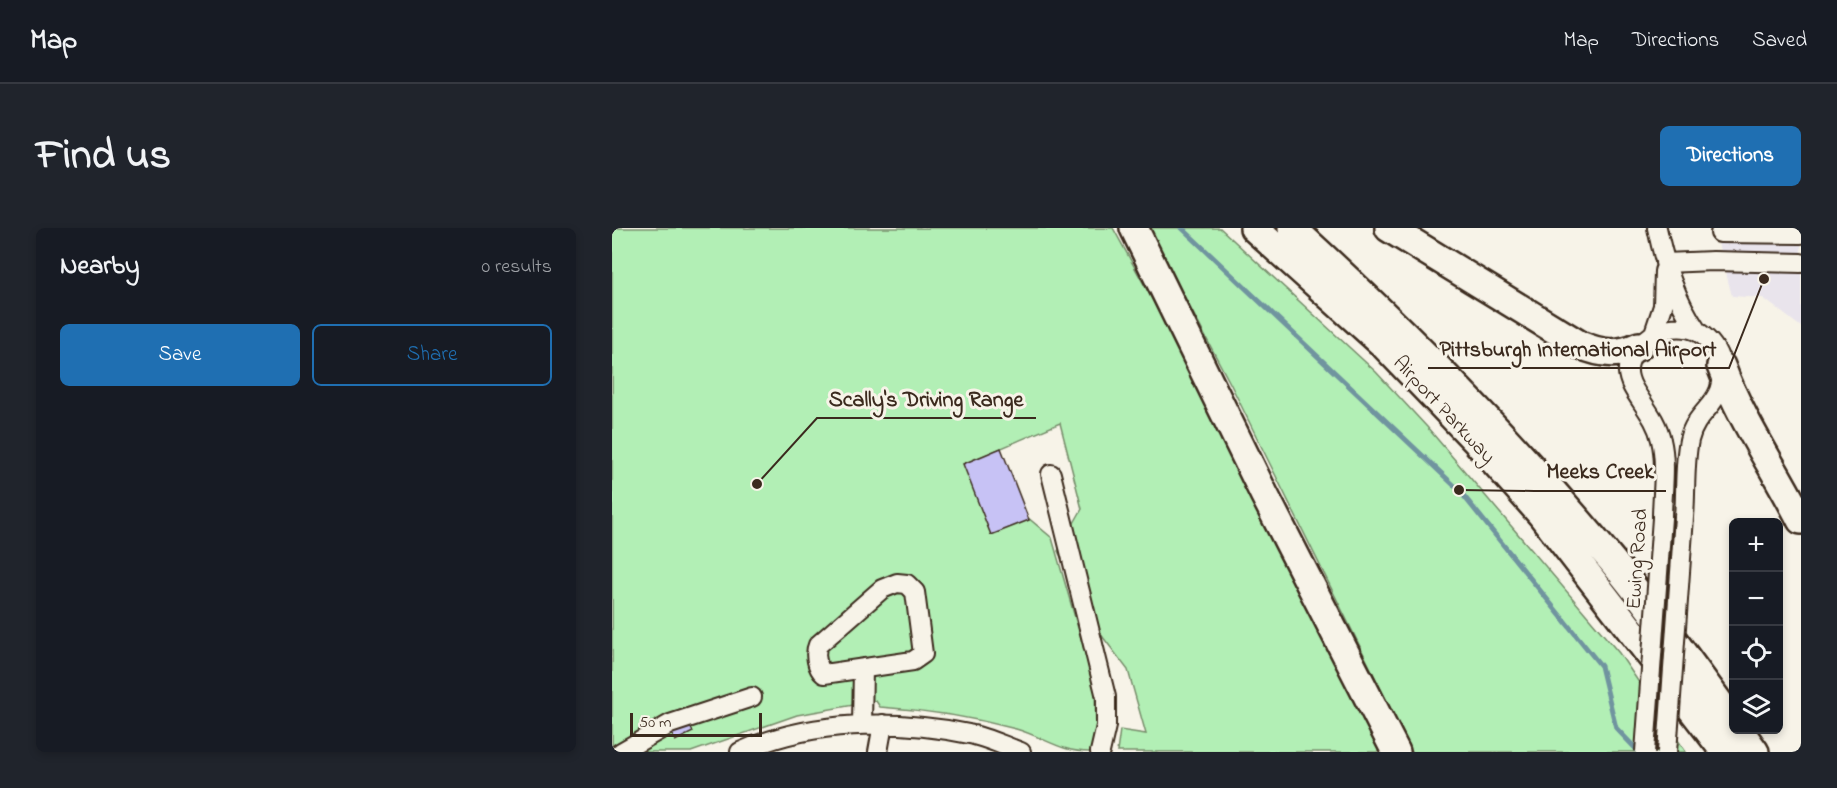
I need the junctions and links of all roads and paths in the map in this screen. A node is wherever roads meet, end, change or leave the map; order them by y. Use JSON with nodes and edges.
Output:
{"nodes":[{"id":1,"x":1134,"y":228,"type":"edge"},
{"id":2,"x":1254,"y":228,"type":"edge"},
{"id":3,"x":1292,"y":228,"type":"edge"},
{"id":4,"x":1389,"y":228,"type":"edge"},
{"id":5,"x":1657,"y":228,"type":"edge"},
{"id":6,"x":1720,"y":233,"type":"dead end"},
{"id":7,"x":1801,"y":234,"type":"edge"},
{"id":8,"x":1665,"y":263,"type":"junction"},
{"id":9,"x":1801,"y":263,"type":"edge"},
{"id":10,"x":1697,"y":331,"type":"junction"},
{"id":11,"x":1647,"y":340,"type":"junction"},
{"id":12,"x":1721,"y":366,"type":"junction"},
{"id":13,"x":1051,"y":474,"type":"dead end"},
{"id":14,"x":1801,"y":520,"type":"edge"},
{"id":15,"x":863,"y":668,"type":"junction"},
{"id":16,"x":752,"y":697,"type":"dead end"},
{"id":17,"x":1729,"y":716,"type":"edge"},
{"id":18,"x":883,"y":724,"type":"junction"},
{"id":19,"x":862,"y":725,"type":"junction"},
{"id":20,"x":1742,"y":734,"type":"edge"},
{"id":21,"x":621,"y":752,"type":"edge"},
{"id":22,"x":740,"y":752,"type":"edge"},
{"id":23,"x":878,"y":752,"type":"edge"},
{"id":24,"x":1021,"y":752,"type":"edge"},
{"id":25,"x":1100,"y":752,"type":"edge"},
{"id":26,"x":1396,"y":752,"type":"edge"},
{"id":27,"x":1645,"y":752,"type":"edge"},
{"id":28,"x":1667,"y":752,"type":"edge"},
{"id":29,"x":1725,"y":752,"type":"edge"},
{"id":30,"x":1755,"y":752,"type":"edge"}],
"edges":[{"from":1,"to":26,"type":"highway"},
{"from":2,"to":29,"type":"highway","name":"Airport Parkway"},
{"from":3,"to":17,"type":"highway","name":"Airport Parkway"},
{"from":4,"to":11,"type":"highway"},
{"from":5,"to":8,"type":"street"},
{"from":6,"to":7,"type":"street"},
{"from":8,"to":9,"type":"street"},
{"from":8,"to":10,"type":"street"},
{"from":8,"to":11,"type":"street","name":"Ewing Road"},
{"from":10,"to":11,"type":"street"},
{"from":10,"to":12,"type":"street"},
{"from":11,"to":27,"type":"street","name":"Ewing Road","bridge":true},
{"from":12,"to":14,"type":"highway"},
{"from":12,"to":28,"type":"street","bridge":true},
{"from":13,"to":25,"type":"street"},
{"from":15,"to":15,"type":"street"},
{"from":15,"to":19,"type":"street"},
{"from":16,"to":21,"type":"street"},
{"from":18,"to":19,"type":"street"},
{"from":18,"to":23,"type":"street"},
{"from":18,"to":24,"type":"street"},
{"from":19,"to":22,"type":"street"},
{"from":20,"to":30,"type":"highway"}]}
